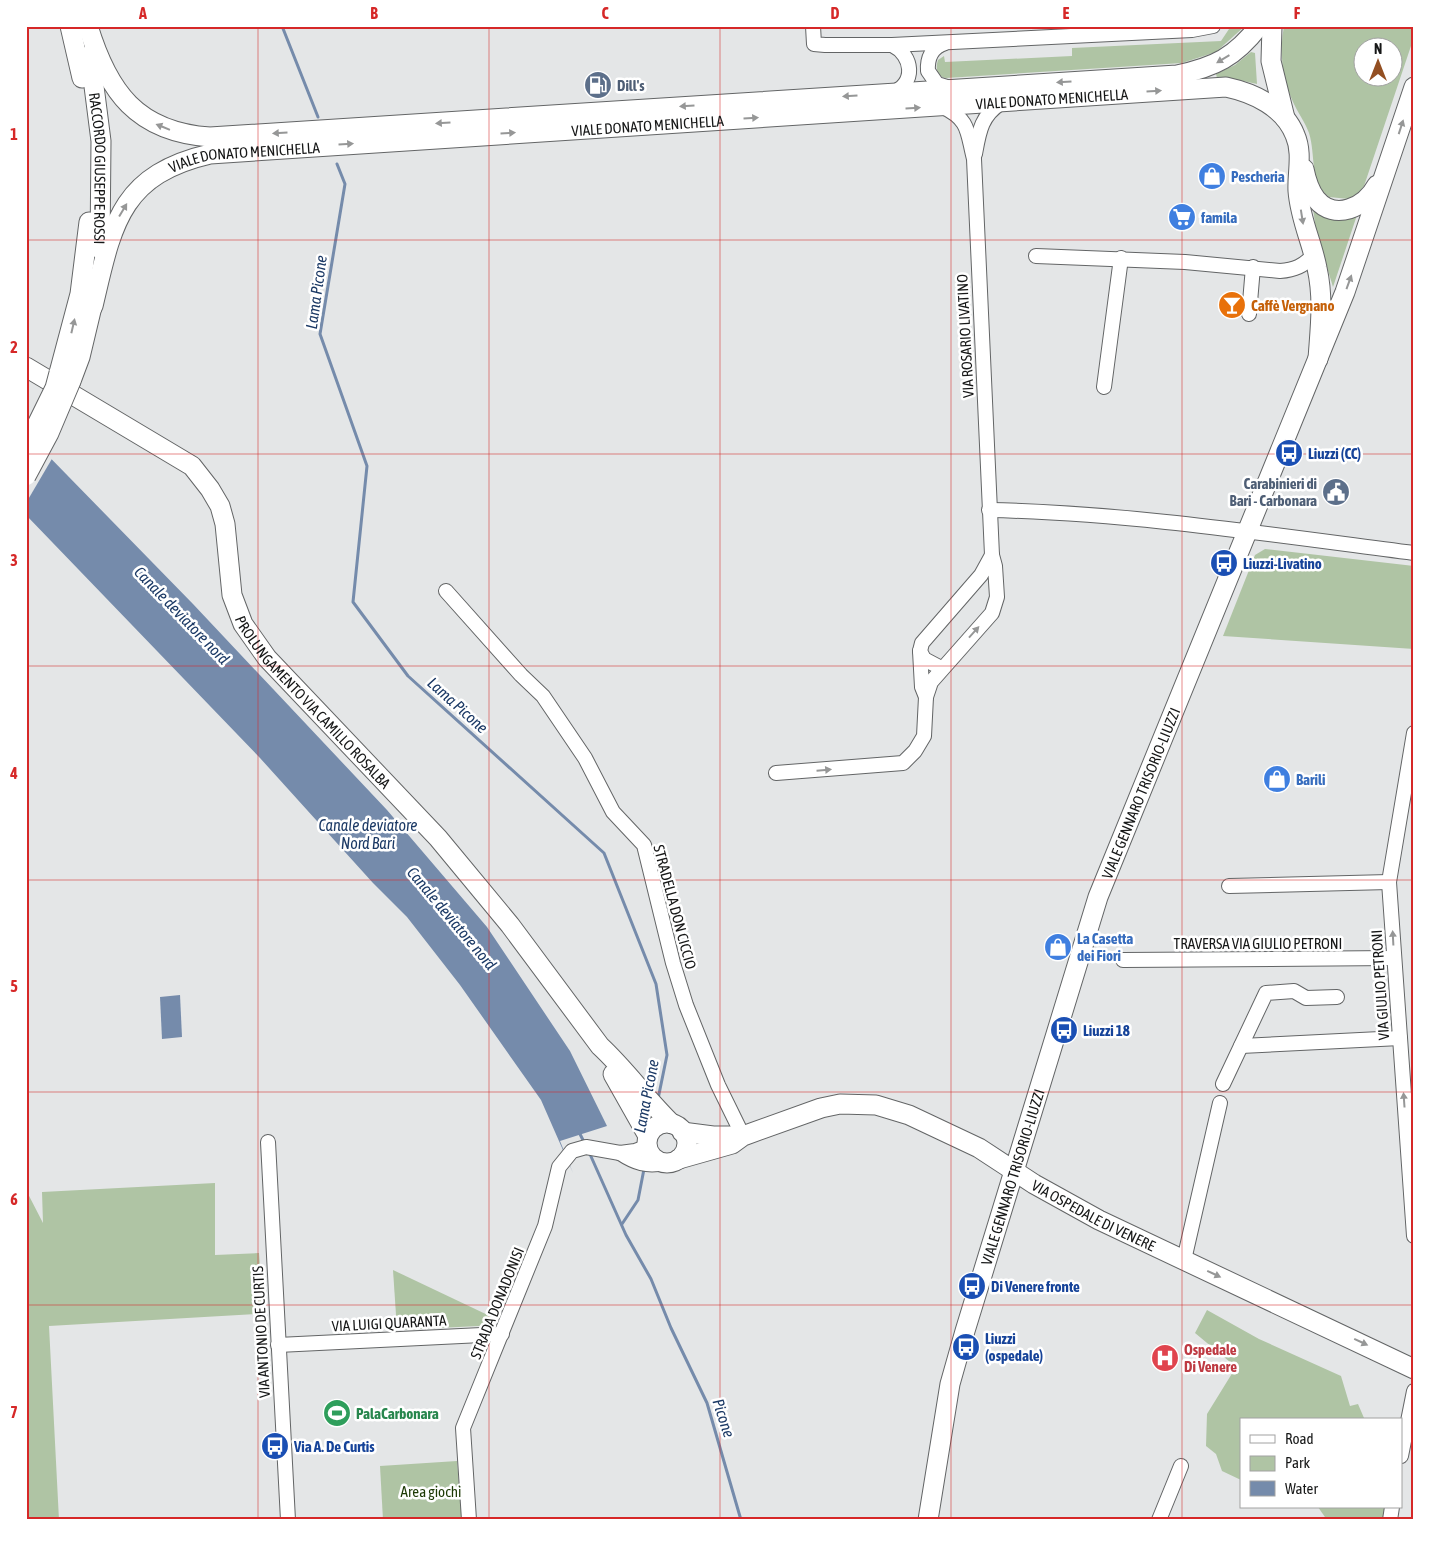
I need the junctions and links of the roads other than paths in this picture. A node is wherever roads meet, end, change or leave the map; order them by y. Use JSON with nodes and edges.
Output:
{"nodes":[{"id":1,"x":70,"y":26,"type":"edge"},
{"id":2,"x":86,"y":26,"type":"edge"},
{"id":3,"x":813,"y":26,"type":"edge"},
{"id":4,"x":1213,"y":26,"type":"edge"},
{"id":5,"x":1259,"y":26,"type":"edge"},
{"id":6,"x":1272,"y":26,"type":"edge"},
{"id":7,"x":1173,"y":28,"type":"edge"},
{"id":8,"x":999,"y":33,"type":"edge"},
{"id":9,"x":950,"y":42,"type":"junction"},
{"id":10,"x":892,"y":45,"type":"junction"},
{"id":11,"x":1414,"y":87,"type":"edge"},
{"id":12,"x":953,"y":89,"type":"junction"},
{"id":13,"x":889,"y":94,"type":"junction"},
{"id":14,"x":1001,"y":103,"type":"junction"},
{"id":15,"x":942,"y":106,"type":"junction"},
{"id":16,"x":1285,"y":119,"type":"junction"},
{"id":17,"x":562,"y":122,"type":"junction"},
{"id":18,"x":210,"y":145,"type":"junction"},
{"id":19,"x":1299,"y":151,"type":"junction"},
{"id":20,"x":974,"y":159,"type":"junction"},
{"id":21,"x":1387,"y":169,"type":"junction"},
{"id":22,"x":1314,"y":255,"type":"junction"},
{"id":23,"x":1036,"y":256,"type":"dead end"},
{"id":24,"x":1121,"y":258,"type":"junction"},
{"id":25,"x":1254,"y":268,"type":"junction"},
{"id":26,"x":1291,"y":270,"type":"junction"},
{"id":27,"x":1320,"y":284,"type":"junction"},
{"id":28,"x":93,"y":306,"type":"junction"},
{"id":29,"x":1249,"y":314,"type":"dead end"},
{"id":30,"x":1318,"y":359,"type":"junction"},
{"id":31,"x":52,"y":377,"type":"edge"},
{"id":32,"x":1104,"y":387,"type":"dead end"},
{"id":33,"x":26,"y":447,"type":"edge"},
{"id":34,"x":29,"y":471,"type":"edge"},
{"id":35,"x":989,"y":510,"type":"junction"},
{"id":36,"x":1248,"y":531,"type":"junction"},
{"id":37,"x":1414,"y":553,"type":"edge"},
{"id":38,"x":992,"y":555,"type":"junction"},
{"id":39,"x":446,"y":590,"type":"dead end"},
{"id":40,"x":920,"y":651,"type":"junction"},
{"id":41,"x":941,"y":668,"type":"junction"},
{"id":42,"x":926,"y":697,"type":"junction"},
{"id":43,"x":1414,"y":732,"type":"edge"},
{"id":44,"x":776,"y":774,"type":"dead end"},
{"id":45,"x":1389,"y":882,"type":"junction"},
{"id":46,"x":1229,"y":886,"type":"dead end"},
{"id":47,"x":1394,"y":958,"type":"junction"},
{"id":48,"x":1123,"y":960,"type":"dead end"},
{"id":49,"x":1337,"y":996,"type":"dead end"},
{"id":50,"x":1400,"y":1038,"type":"junction"},
{"id":51,"x":600,"y":1046,"type":"junction"},
{"id":52,"x":1241,"y":1046,"type":"junction"},
{"id":53,"x":1223,"y":1084,"type":"dead end"},
{"id":54,"x":1220,"y":1103,"type":"dead end"},
{"id":55,"x":677,"y":1128,"type":"junction"},
{"id":56,"x":743,"y":1136,"type":"junction"},
{"id":57,"x":647,"y":1139,"type":"junction"},
{"id":58,"x":268,"y":1142,"type":"dead end"},
{"id":59,"x":620,"y":1153,"type":"junction"},
{"id":60,"x":672,"y":1161,"type":"junction"},
{"id":61,"x":1015,"y":1172,"type":"junction"},
{"id":62,"x":1414,"y":1236,"type":"edge"},
{"id":63,"x":1184,"y":1260,"type":"junction"},
{"id":64,"x":502,"y":1334,"type":"junction"},
{"id":65,"x":278,"y":1345,"type":"junction"},
{"id":66,"x":1414,"y":1369,"type":"edge"},
{"id":67,"x":1414,"y":1391,"type":"edge"},
{"id":68,"x":1402,"y":1451,"type":"edge"},
{"id":69,"x":1181,"y":1466,"type":"dead end"},
{"id":70,"x":288,"y":1520,"type":"edge"},
{"id":71,"x":469,"y":1520,"type":"edge"},
{"id":72,"x":928,"y":1520,"type":"edge"},
{"id":73,"x":1159,"y":1520,"type":"edge"}],
"edges":[{"from":31,"to":1,"type":"main road","one_way":true},
{"from":18,"to":2,"type":"main road","name":"VIALE DONATO MENICHELLA","one_way":true},
{"from":2,"to":28,"type":"main road","name":"RACCORDO GIUSEPPE ROSSI"},
{"from":3,"to":10,"type":"street"},
{"from":4,"to":7,"type":"street"},
{"from":5,"to":12,"type":"main road","name":"VIALE DONATO MENICHELLA","one_way":true},
{"from":6,"to":16,"type":"main road","name":"VIALE DONATO MENICHELLA"},
{"from":7,"to":8,"type":"street"},
{"from":8,"to":9,"type":"street"},
{"from":9,"to":10,"type":"street"},
{"from":9,"to":12,"type":"street"},
{"from":10,"to":13,"type":"street"},
{"from":21,"to":11,"type":"main road","name":"VIALE GENNARO TRISORIO-LIUZZI","one_way":true},
{"from":12,"to":13,"type":"main road","name":"VIALE DONATO MENICHELLA"},
{"from":13,"to":17,"type":"main road","name":"VIALE DONATO MENICHELLA","one_way":true},
{"from":14,"to":15,"type":"main road","name":"VIALE DONATO MENICHELLA"},
{"from":14,"to":16,"type":"main road","name":"VIALE DONATO MENICHELLA","one_way":true},
{"from":14,"to":20,"type":"street"},
{"from":17,"to":15,"type":"main road","name":"VIALE DONATO MENICHELLA","one_way":true},
{"from":15,"to":20,"type":"street"},
{"from":16,"to":19,"type":"main road","name":"VIALE DONATO MENICHELLA"},
{"from":17,"to":18,"type":"main road","name":"VIALE DONATO MENICHELLA"},
{"from":28,"to":18,"type":"main road","name":"VIALE DONATO MENICHELLA","one_way":true},
{"from":19,"to":21,"type":"main road"},
{"from":19,"to":22,"type":"main road","name":"VIALE DONATO MENICHELLA","one_way":true},
{"from":20,"to":35,"type":"street","name":"VIA ROSARIO LIVATINO"},
{"from":30,"to":21,"type":"main road","name":"VIALE GENNARO TRISORIO-LIUZZI","one_way":true},
{"from":22,"to":26,"type":"street"},
{"from":22,"to":27,"type":"main road","name":"VIALE DONATO MENICHELLA"},
{"from":23,"to":24,"type":"street"},
{"from":24,"to":25,"type":"street"},
{"from":24,"to":32,"type":"street"},
{"from":25,"to":26,"type":"street"},
{"from":25,"to":29,"type":"street"},
{"from":26,"to":27,"type":"street"},
{"from":27,"to":30,"type":"main road","name":"VIALE DONATO MENICHELLA"},
{"from":28,"to":31,"type":"main road","name":"RACCORDO GIUSEPPE ROSSI"},
{"from":30,"to":36,"type":"main road","name":"VIALE GENNARO TRISORIO-LIUZZI"},
{"from":31,"to":33,"type":"main road","bridge":true},
{"from":31,"to":34,"type":"main road","bridge":true},
{"from":31,"to":51,"type":"main road","name":"PROLUNGAMENTO VIA CAMILLO ROSALBA"},
{"from":35,"to":36,"type":"street"},
{"from":35,"to":38,"type":"street","name":"VIA ROSARIO LIVATINO"},
{"from":36,"to":37,"type":"street"},
{"from":36,"to":61,"type":"main road","name":"VIALE GENNARO TRISORIO-LIUZZI"},
{"from":38,"to":40,"type":"street"},
{"from":41,"to":38,"type":"street","name":"VIA ROSARIO LIVATINO","one_way":true},
{"from":39,"to":56,"type":"street","name":"STRADELLA DON CICCIO"},
{"from":40,"to":41,"type":"street"},
{"from":40,"to":42,"type":"street"},
{"from":41,"to":42,"type":"street","name":"VIA ROSARIO LIVATINO"},
{"from":44,"to":42,"type":"street","name":"VIA ROSARIO LIVATINO","one_way":true},
{"from":43,"to":45,"type":"street","name":"VIA GIULIO PETRONI"},
{"from":45,"to":46,"type":"street"},
{"from":47,"to":45,"type":"street","name":"VIA GIULIO PETRONI","one_way":true},
{"from":47,"to":48,"type":"street","name":"TRAVERSA VIA GIULIO PETRONI"},
{"from":47,"to":50,"type":"street","name":"VIA GIULIO PETRONI"},
{"from":49,"to":52,"type":"street"},
{"from":50,"to":52,"type":"street"},
{"from":62,"to":50,"type":"street","name":"VIA GIULIO PETRONI","one_way":true},
{"from":51,"to":55,"type":"main road","name":"PROLUNGAMENTO VIA CAMILLO ROSALBA"},
{"from":51,"to":57,"type":"main road","name":"PROLUNGAMENTO VIA CAMILLO ROSALBA"},
{"from":52,"to":53,"type":"street"},
{"from":54,"to":63,"type":"street"},
{"from":55,"to":56,"type":"main road","name":"VIA OSPEDALE DI VENERE"},
{"from":55,"to":57,"type":"main road"},
{"from":55,"to":60,"type":"main road"},
{"from":56,"to":60,"type":"main road","name":"VIA OSPEDALE DI VENERE"},
{"from":56,"to":61,"type":"main road","name":"VIA OSPEDALE DI VENERE"},
{"from":57,"to":59,"type":"street","name":"STRADA DONADONISI"},
{"from":57,"to":60,"type":"main road"},
{"from":58,"to":65,"type":"street","name":"VIA ANTONIO DE CURTIS"},
{"from":59,"to":60,"type":"street","name":"STRADA DONADONISI"},
{"from":59,"to":64,"type":"street","name":"STRADA DONADONISI"},
{"from":61,"to":63,"type":"main road","name":"VIA OSPEDALE DI VENERE"},
{"from":61,"to":72,"type":"main road","name":"VIALE GENNARO TRISORIO-LIUZZI"},
{"from":63,"to":66,"type":"main road","name":"VIA OSPEDALE DI VENERE","one_way":true},
{"from":64,"to":65,"type":"street","name":"VIA LUIGI QUARANTA"},
{"from":64,"to":71,"type":"street","name":"STRADA DONADONISI"},
{"from":65,"to":70,"type":"street","name":"VIA ANTONIO DE CURTIS"},
{"from":67,"to":68,"type":"street"},
{"from":69,"to":73,"type":"street"}]}
